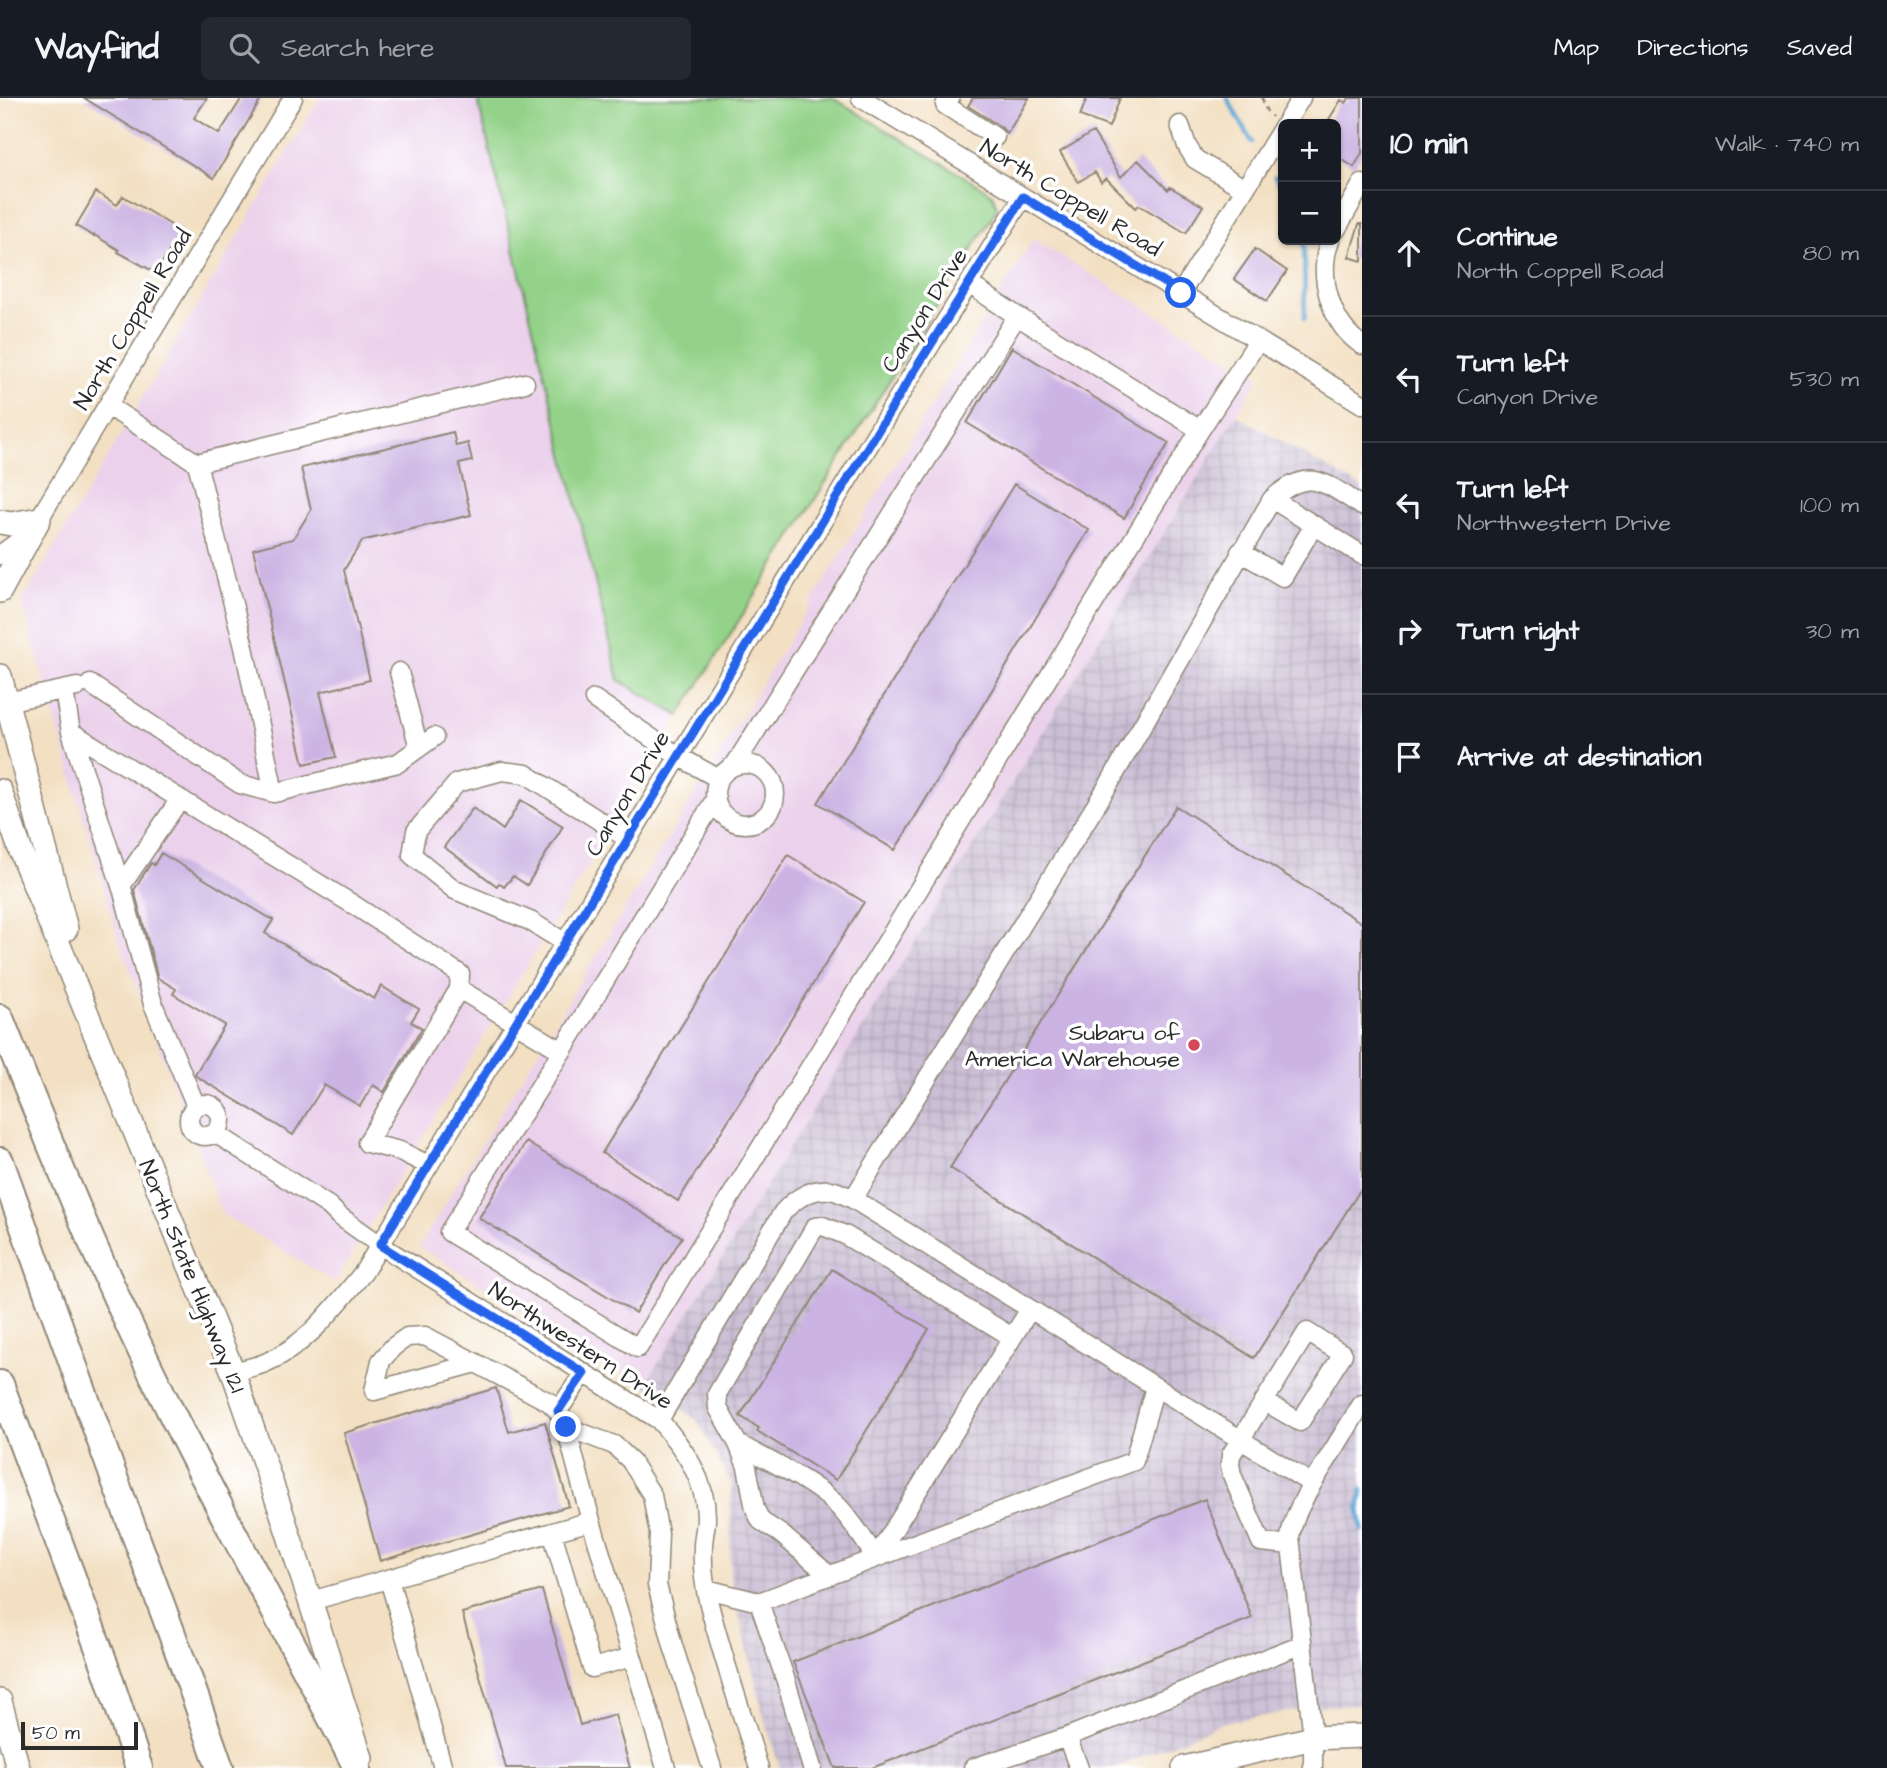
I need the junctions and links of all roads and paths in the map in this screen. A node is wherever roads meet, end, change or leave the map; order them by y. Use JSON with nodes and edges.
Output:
{"nodes":[{"id":1,"x":293,"y":98,"type":"edge"},
{"id":2,"x":861,"y":98,"type":"edge"},
{"id":3,"x":1262,"y":98,"type":"edge"},
{"id":4,"x":1301,"y":98,"type":"edge"},
{"id":5,"x":943,"y":101,"type":"edge"},
{"id":6,"x":1283,"y":119,"type":"edge"},
{"id":7,"x":1278,"y":121,"type":"edge"},
{"id":8,"x":1180,"y":125,"type":"dead end"},
{"id":9,"x":1278,"y":127,"type":"edge"},
{"id":10,"x":995,"y":137,"type":"dead end"},
{"id":11,"x":1362,"y":184,"type":"edge"},
{"id":12,"x":1245,"y":189,"type":"junction"},
{"id":13,"x":1023,"y":197,"type":"junction"},
{"id":14,"x":1341,"y":221,"type":"edge"},
{"id":15,"x":1329,"y":245,"type":"edge"},
{"id":16,"x":969,"y":284,"type":"junction"},
{"id":17,"x":1181,"y":293,"type":"junction"},
{"id":18,"x":1017,"y":316,"type":"junction"},
{"id":19,"x":1258,"y":341,"type":"junction"},
{"id":20,"x":1362,"y":345,"type":"edge"},
{"id":21,"x":525,"y":383,"type":"dead end"},
{"id":22,"x":1362,"y":404,"type":"edge"},
{"id":23,"x":108,"y":406,"type":"junction"},
{"id":24,"x":1200,"y":430,"type":"junction"},
{"id":25,"x":197,"y":463,"type":"junction"},
{"id":26,"x":1272,"y":499,"type":"junction"},
{"id":27,"x":1362,"y":506,"type":"edge"},
{"id":28,"x":39,"y":519,"type":"junction"},
{"id":29,"x":0,"y":522,"type":"edge"},
{"id":30,"x":1314,"y":525,"type":"junction"},
{"id":31,"x":1240,"y":552,"type":"junction"},
{"id":32,"x":0,"y":555,"type":"edge"},
{"id":33,"x":1362,"y":555,"type":"edge"},
{"id":34,"x":0,"y":592,"type":"edge"},
{"id":35,"x":399,"y":672,"type":"dead end"},
{"id":36,"x":0,"y":676,"type":"edge"},
{"id":37,"x":77,"y":687,"type":"junction"},
{"id":38,"x":594,"y":699,"type":"dead end"},
{"id":39,"x":6,"y":702,"type":"junction"},
{"id":40,"x":71,"y":732,"type":"junction"},
{"id":41,"x":434,"y":737,"type":"dead end"},
{"id":42,"x":418,"y":748,"type":"junction"},
{"id":43,"x":678,"y":756,"type":"junction"},
{"id":44,"x":734,"y":766,"type":"junction"},
{"id":45,"x":719,"y":779,"type":"junction"},
{"id":46,"x":0,"y":791,"type":"edge"},
{"id":47,"x":274,"y":793,"type":"junction"},
{"id":48,"x":716,"y":798,"type":"junction"},
{"id":49,"x":180,"y":799,"type":"junction"},
{"id":50,"x":628,"y":839,"type":"junction"},
{"id":51,"x":121,"y":886,"type":"junction"},
{"id":52,"x":564,"y":942,"type":"junction"},
{"id":53,"x":459,"y":989,"type":"junction"},
{"id":54,"x":0,"y":1018,"type":"edge"},
{"id":55,"x":514,"y":1024,"type":"junction"},
{"id":56,"x":562,"y":1051,"type":"junction"},
{"id":57,"x":107,"y":1062,"type":"junction"},
{"id":58,"x":0,"y":1161,"type":"edge"},
{"id":59,"x":428,"y":1165,"type":"junction"},
{"id":60,"x":853,"y":1199,"type":"junction"},
{"id":61,"x":380,"y":1245,"type":"junction"},
{"id":62,"x":1030,"y":1309,"type":"junction"},
{"id":63,"x":1013,"y":1337,"type":"junction"},
{"id":64,"x":476,"y":1363,"type":"junction"},
{"id":65,"x":233,"y":1372,"type":"junction"},
{"id":66,"x":584,"y":1373,"type":"junction"},
{"id":67,"x":0,"y":1384,"type":"edge"},
{"id":68,"x":1155,"y":1387,"type":"junction"},
{"id":69,"x":1264,"y":1401,"type":"junction"},
{"id":70,"x":1362,"y":1404,"type":"edge"},
{"id":71,"x":562,"y":1419,"type":"junction"},
{"id":72,"x":659,"y":1420,"type":"junction"},
{"id":73,"x":1240,"y":1439,"type":"junction"},
{"id":74,"x":738,"y":1444,"type":"junction"},
{"id":75,"x":1312,"y":1484,"type":"junction"},
{"id":76,"x":591,"y":1521,"type":"junction"},
{"id":77,"x":552,"y":1532,"type":"junction"},
{"id":78,"x":1291,"y":1545,"type":"junction"},
{"id":79,"x":876,"y":1558,"type":"junction"},
{"id":80,"x":830,"y":1576,"type":"junction"},
{"id":81,"x":389,"y":1579,"type":"junction"},
{"id":82,"x":706,"y":1589,"type":"junction"},
{"id":83,"x":310,"y":1601,"type":"junction"},
{"id":84,"x":759,"y":1602,"type":"junction"},
{"id":85,"x":1303,"y":1644,"type":"junction"},
{"id":86,"x":632,"y":1657,"type":"junction"},
{"id":87,"x":0,"y":1702,"type":"edge"},
{"id":88,"x":1362,"y":1736,"type":"edge"},
{"id":89,"x":1067,"y":1737,"type":"junction"},
{"id":90,"x":1313,"y":1738,"type":"junction"},
{"id":91,"x":18,"y":1768,"type":"edge"},
{"id":92,"x":139,"y":1768,"type":"edge"},
{"id":93,"x":220,"y":1768,"type":"edge"},
{"id":94,"x":358,"y":1768,"type":"edge"},
{"id":95,"x":365,"y":1768,"type":"edge"},
{"id":96,"x":443,"y":1768,"type":"edge"},
{"id":97,"x":666,"y":1768,"type":"edge"},
{"id":98,"x":712,"y":1768,"type":"edge"},
{"id":99,"x":759,"y":1768,"type":"edge"},
{"id":100,"x":812,"y":1768,"type":"edge"},
{"id":101,"x":973,"y":1768,"type":"edge"},
{"id":102,"x":1079,"y":1768,"type":"edge"},
{"id":103,"x":1184,"y":1768,"type":"edge"},
{"id":104,"x":1313,"y":1768,"type":"edge"}],
"edges":[{"from":1,"to":23,"type":"street","name":"North Coppell Road"},
{"from":2,"to":13,"type":"street","name":"North Coppell Road"},
{"from":3,"to":7,"type":"path"},
{"from":4,"to":6,"type":"street"},
{"from":5,"to":10,"type":"street"},
{"from":8,"to":12,"type":"street"},
{"from":9,"to":12,"type":"street"},
{"from":11,"to":14,"type":"street"},
{"from":12,"to":17,"type":"street"},
{"from":13,"to":16,"type":"street","name":"Canyon Drive"},
{"from":13,"to":17,"type":"street","name":"North Coppell Road"},
{"from":15,"to":20,"type":"street"},
{"from":16,"to":18,"type":"street"},
{"from":16,"to":43,"type":"street","name":"Canyon Drive"},
{"from":17,"to":19,"type":"street","name":"North Coppell Road"},
{"from":18,"to":24,"type":"street"},
{"from":18,"to":44,"type":"street"},
{"from":19,"to":22,"type":"street","name":"North Coppell Road"},
{"from":19,"to":24,"type":"street"},
{"from":21,"to":25,"type":"street"},
{"from":23,"to":25,"type":"street"},
{"from":23,"to":28,"type":"street","name":"North Coppell Road"},
{"from":24,"to":56,"type":"street"},
{"from":25,"to":47,"type":"street"},
{"from":26,"to":27,"type":"street"},
{"from":26,"to":30,"type":"street"},
{"from":26,"to":31,"type":"street"},
{"from":28,"to":29,"type":"main road"},
{"from":28,"to":32,"type":"street","name":"North Coppell Road"},
{"from":28,"to":34,"type":"main road"},
{"from":30,"to":31,"type":"street"},
{"from":30,"to":33,"type":"street"},
{"from":31,"to":60,"type":"street"},
{"from":35,"to":42,"type":"street"},
{"from":36,"to":39,"type":"main road"},
{"from":37,"to":39,"type":"street"},
{"from":37,"to":40,"type":"street"},
{"from":37,"to":47,"type":"street"},
{"from":38,"to":43,"type":"street"},
{"from":39,"to":57,"type":"main road"},
{"from":40,"to":49,"type":"street"},
{"from":40,"to":51,"type":"street"},
{"from":41,"to":42,"type":"street"},
{"from":42,"to":47,"type":"street"},
{"from":43,"to":45,"type":"street"},
{"from":43,"to":50,"type":"street","name":"Canyon Drive"},
{"from":44,"to":45,"type":"street"},
{"from":44,"to":48,"type":"street"},
{"from":45,"to":48,"type":"street"},
{"from":46,"to":57,"type":"main road","name":"North State Highway 121"},
{"from":48,"to":56,"type":"street"},
{"from":49,"to":51,"type":"street"},
{"from":49,"to":53,"type":"street"},
{"from":50,"to":52,"type":"street","name":"Canyon Drive"},
{"from":50,"to":52,"type":"street"},
{"from":51,"to":61,"type":"street","name":"Northwestern Drive"},
{"from":52,"to":55,"type":"street","name":"Canyon Drive"},
{"from":53,"to":55,"type":"street"},
{"from":53,"to":59,"type":"street"},
{"from":54,"to":94,"type":"highway"},
{"from":55,"to":56,"type":"street"},
{"from":55,"to":59,"type":"street","name":"Canyon Drive"},
{"from":57,"to":65,"type":"main road","name":"North State Highway 121"},
{"from":58,"to":93,"type":"highway"},
{"from":59,"to":61,"type":"street","name":"Canyon Drive"},
{"from":60,"to":62,"type":"street"},
{"from":60,"to":72,"type":"street"},
{"from":61,"to":65,"type":"street","name":"Canyon Drive"},
{"from":61,"to":66,"type":"street","name":"Northwestern Drive"},
{"from":62,"to":63,"type":"street"},
{"from":62,"to":68,"type":"street"},
{"from":63,"to":74,"type":"street"},
{"from":63,"to":79,"type":"street"},
{"from":64,"to":64,"type":"street"},
{"from":64,"to":71,"type":"street"},
{"from":65,"to":83,"type":"main road","name":"North State Highway 121"},
{"from":66,"to":71,"type":"street"},
{"from":66,"to":72,"type":"street","name":"Northwestern Drive"},
{"from":67,"to":92,"type":"highway"},
{"from":68,"to":73,"type":"street"},
{"from":68,"to":79,"type":"street"},
{"from":69,"to":69,"type":"street"},
{"from":69,"to":73,"type":"street"},
{"from":70,"to":75,"type":"street"},
{"from":71,"to":76,"type":"street"},
{"from":71,"to":98,"type":"street"},
{"from":72,"to":82,"type":"street","name":"Northwestern Drive"},
{"from":73,"to":75,"type":"street"},
{"from":73,"to":78,"type":"street"},
{"from":74,"to":79,"type":"street"},
{"from":74,"to":80,"type":"street"},
{"from":75,"to":78,"type":"street"},
{"from":76,"to":77,"type":"street"},
{"from":76,"to":86,"type":"street"},
{"from":77,"to":81,"type":"street"},
{"from":77,"to":86,"type":"street"},
{"from":78,"to":85,"type":"street"},
{"from":79,"to":80,"type":"street"},
{"from":80,"to":84,"type":"street"},
{"from":81,"to":83,"type":"street"},
{"from":81,"to":96,"type":"street"},
{"from":82,"to":84,"type":"street"},
{"from":82,"to":99,"type":"street","name":"Northwestern Drive"},
{"from":83,"to":95,"type":"main road","name":"North State Highway 121"},
{"from":84,"to":100,"type":"street"},
{"from":85,"to":89,"type":"street"},
{"from":85,"to":90,"type":"street"},
{"from":86,"to":97,"type":"street"},
{"from":87,"to":91,"type":"main road"},
{"from":88,"to":90,"type":"main road"},
{"from":89,"to":101,"type":"street"},
{"from":89,"to":102,"type":"street"},
{"from":90,"to":103,"type":"main road"},
{"from":90,"to":104,"type":"street"}]}
